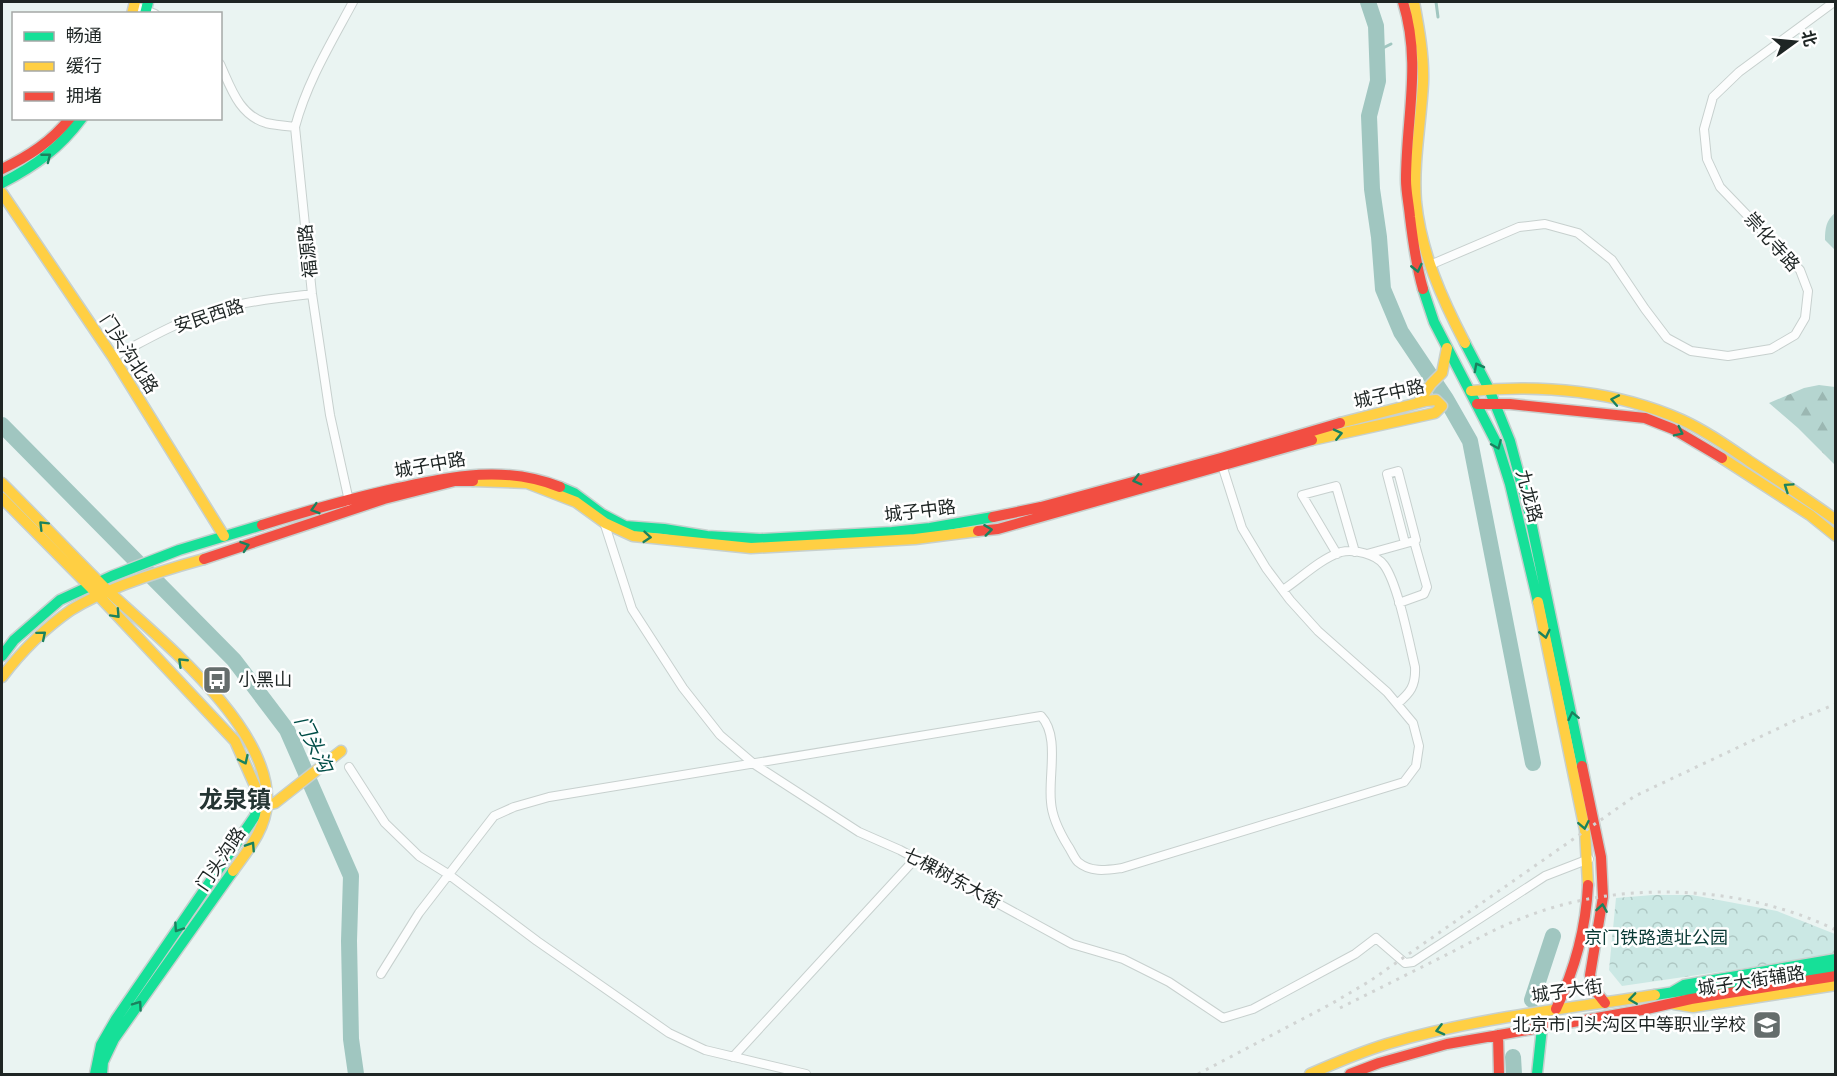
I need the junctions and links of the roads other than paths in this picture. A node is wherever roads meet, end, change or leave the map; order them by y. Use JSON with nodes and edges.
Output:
{"nodes":[{"id":1,"x":354,"y":2,"type":"edge"},
{"id":2,"x":1403,"y":2,"type":"edge"},
{"id":3,"x":1414,"y":2,"type":"edge"},
{"id":4,"x":1834,"y":2,"type":"edge"},
{"id":5,"x":134,"y":7,"type":"edge"},
{"id":6,"x":149,"y":10,"type":"edge"},
{"id":7,"x":222,"y":69,"type":"edge"},
{"id":8,"x":68,"y":120,"type":"edge"},
{"id":9,"x":80,"y":120,"type":"edge"},
{"id":10,"x":295,"y":127,"type":"junction"},
{"id":11,"x":2,"y":169,"type":"edge"},
{"id":12,"x":2,"y":183,"type":"edge"},
{"id":13,"x":2,"y":193,"type":"edge"},
{"id":14,"x":1430,"y":265,"type":"junction"},
{"id":15,"x":312,"y":294,"type":"junction"},
{"id":16,"x":1448,"y":348,"type":"junction"},
{"id":17,"x":113,"y":357,"type":"junction"},
{"id":18,"x":1489,"y":388,"type":"junction"},
{"id":19,"x":1471,"y":391,"type":"junction"},
{"id":20,"x":1418,"y":403,"type":"junction"},
{"id":21,"x":1495,"y":403,"type":"junction"},
{"id":22,"x":1477,"y":404,"type":"junction"},
{"id":23,"x":1222,"y":462,"type":"junction"},
{"id":24,"x":2,"y":483,"type":"edge"},
{"id":25,"x":2,"y":498,"type":"edge"},
{"id":26,"x":348,"y":499,"type":"junction"},
{"id":27,"x":351,"y":510,"type":"junction"},
{"id":28,"x":603,"y":519,"type":"junction"},
{"id":29,"x":1836,"y":520,"type":"edge"},
{"id":30,"x":224,"y":536,"type":"junction"},
{"id":31,"x":1836,"y":536,"type":"edge"},
{"id":32,"x":1414,"y":541,"type":"junction"},
{"id":33,"x":1405,"y":543,"type":"junction"},
{"id":34,"x":1385,"y":549,"type":"junction"},
{"id":35,"x":1355,"y":552,"type":"junction"},
{"id":36,"x":1337,"y":554,"type":"junction"},
{"id":37,"x":1367,"y":554,"type":"junction"},
{"id":38,"x":99,"y":581,"type":"junction"},
{"id":39,"x":1392,"y":582,"type":"junction"},
{"id":40,"x":87,"y":586,"type":"junction"},
{"id":41,"x":1283,"y":590,"type":"junction"},
{"id":42,"x":103,"y":593,"type":"junction"},
{"id":43,"x":1398,"y":603,"type":"junction"},
{"id":44,"x":2,"y":656,"type":"edge"},
{"id":45,"x":2,"y":677,"type":"edge"},
{"id":46,"x":1397,"y":704,"type":"junction"},
{"id":47,"x":341,"y":751,"type":"dead end"},
{"id":48,"x":754,"y":764,"type":"junction"},
{"id":49,"x":349,"y":767,"type":"dead end"},
{"id":50,"x":262,"y":807,"type":"junction"},
{"id":51,"x":915,"y":859,"type":"junction"},
{"id":52,"x":1589,"y":859,"type":"junction"},
{"id":53,"x":448,"y":874,"type":"junction"},
{"id":54,"x":1836,"y":959,"type":"edge"},
{"id":55,"x":1836,"y":966,"type":"edge"},
{"id":56,"x":381,"y":974,"type":"dead end"},
{"id":57,"x":1836,"y":976,"type":"edge"},
{"id":58,"x":1836,"y":985,"type":"edge"},
{"id":59,"x":1670,"y":999,"type":"junction"},
{"id":60,"x":1605,"y":1003,"type":"junction"},
{"id":61,"x":1556,"y":1009,"type":"junction"},
{"id":62,"x":1542,"y":1028,"type":"junction"},
{"id":63,"x":1498,"y":1035,"type":"junction"},
{"id":64,"x":733,"y":1057,"type":"junction"},
{"id":65,"x":95,"y":1074,"type":"edge"},
{"id":66,"x":102,"y":1074,"type":"edge"},
{"id":67,"x":806,"y":1074,"type":"edge"},
{"id":68,"x":1310,"y":1074,"type":"edge"},
{"id":69,"x":1350,"y":1074,"type":"edge"},
{"id":70,"x":1499,"y":1074,"type":"edge"},
{"id":71,"x":1537,"y":1074,"type":"edge"}],
"edges":[{"from":1,"to":10,"type":"street","name":"福源路"},
{"from":2,"to":16,"type":"main road","name":"九龙路","one_way":true},
{"from":3,"to":14,"type":"main road","name":"九龙路"},
{"from":4,"to":14,"type":"street","name":"崇化寺路"},
{"from":5,"to":6,"type":"street"},
{"from":7,"to":10,"type":"street"},
{"from":8,"to":11,"type":"main road"},
{"from":12,"to":9,"type":"main road","one_way":true},
{"from":10,"to":15,"type":"street","name":"福源路"},
{"from":13,"to":17,"type":"main road","name":"门头沟北路"},
{"from":18,"to":14,"type":"main road","name":"九龙路","one_way":true},
{"from":15,"to":17,"type":"street","name":"安民西路"},
{"from":15,"to":26,"type":"street","name":"福源路"},
{"from":16,"to":19,"type":"main road","name":"九龙路"},
{"from":16,"to":20,"type":"main road"},
{"from":17,"to":30,"type":"main road","name":"门头沟北路"},
{"from":18,"to":19,"type":"main road"},
{"from":18,"to":21,"type":"main road","name":"九龙路"},
{"from":29,"to":18,"type":"main road","one_way":true},
{"from":19,"to":22,"type":"main road","name":"九龙路"},
{"from":20,"to":23,"type":"main road","name":"城子中路"},
{"from":23,"to":20,"type":"main road","name":"城子中路","one_way":true},
{"from":21,"to":22,"type":"main road"},
{"from":21,"to":31,"type":"main road","one_way":true},
{"from":60,"to":21,"type":"main road","name":"九龙路","one_way":true},
{"from":22,"to":52,"type":"main road","name":"九龙路","one_way":true},
{"from":23,"to":28,"type":"main road","name":"城子中路"},
{"from":23,"to":41,"type":"street"},
{"from":38,"to":24,"type":"main road","name":"门头沟路","one_way":true},
{"from":25,"to":40,"type":"main road","name":"门头沟路"},
{"from":26,"to":27,"type":"street","name":"福源路"},
{"from":26,"to":28,"type":"main road","name":"城子中路"},
{"from":26,"to":30,"type":"main road","name":"城子中路","one_way":true},
{"from":27,"to":28,"type":"main road","name":"城子中路"},
{"from":42,"to":27,"type":"main road","name":"城子中路","one_way":true},
{"from":28,"to":48,"type":"street","name":"七棵树东大街"},
{"from":30,"to":38,"type":"main road","name":"城子中路"},
{"from":32,"to":33,"type":"street"},
{"from":32,"to":33,"type":"street"},
{"from":32,"to":43,"type":"street"},
{"from":33,"to":34,"type":"street"},
{"from":34,"to":37,"type":"street"},
{"from":34,"to":39,"type":"street"},
{"from":35,"to":36,"type":"street"},
{"from":35,"to":36,"type":"street"},
{"from":35,"to":37,"type":"street"},
{"from":36,"to":41,"type":"street"},
{"from":37,"to":39,"type":"street"},
{"from":38,"to":40,"type":"main road","name":"城子中路"},
{"from":38,"to":42,"type":"main road","name":"门头沟路"},
{"from":39,"to":43,"type":"street"},
{"from":40,"to":42,"type":"main road","name":"门头沟路"},
{"from":40,"to":44,"type":"main road","name":"城子中路"},
{"from":41,"to":46,"type":"street"},
{"from":45,"to":42,"type":"main road","name":"城子中路","one_way":true},
{"from":42,"to":50,"type":"main road","name":"门头沟路","one_way":true},
{"from":50,"to":42,"type":"main road","name":"门头沟路","one_way":true},
{"from":43,"to":46,"type":"street"},
{"from":46,"to":48,"type":"street"},
{"from":47,"to":50,"type":"main road"},
{"from":48,"to":51,"type":"street","name":"七棵树东大街"},
{"from":48,"to":53,"type":"street"},
{"from":49,"to":53,"type":"street"},
{"from":50,"to":65,"type":"main road","name":"门头沟路","one_way":true},
{"from":66,"to":50,"type":"main road","name":"门头沟路","one_way":true},
{"from":51,"to":52,"type":"street","name":"七棵树东大街"},
{"from":51,"to":64,"type":"street"},
{"from":52,"to":61,"type":"main road","name":"九龙路"},
{"from":53,"to":56,"type":"street"},
{"from":53,"to":64,"type":"street"},
{"from":54,"to":59,"type":"main road","name":"城子大街辅路"},
{"from":55,"to":59,"type":"main road","name":"城子大街"},
{"from":57,"to":59,"type":"main road","name":"城子大街"},
{"from":58,"to":59,"type":"main road","name":"城子大街辅路"},
{"from":59,"to":60,"type":"main road","name":"城子大街","one_way":true},
{"from":59,"to":62,"type":"main road","name":"城子大街"},
{"from":60,"to":61,"type":"main road","name":"城子大街"},
{"from":61,"to":68,"type":"main road","name":"城子大街","one_way":true},
{"from":62,"to":63,"type":"main road","name":"城子大街"},
{"from":62,"to":71,"type":"main road"},
{"from":63,"to":69,"type":"main road","name":"城子大街"},
{"from":63,"to":70,"type":"main road"},
{"from":64,"to":67,"type":"street"}]}
